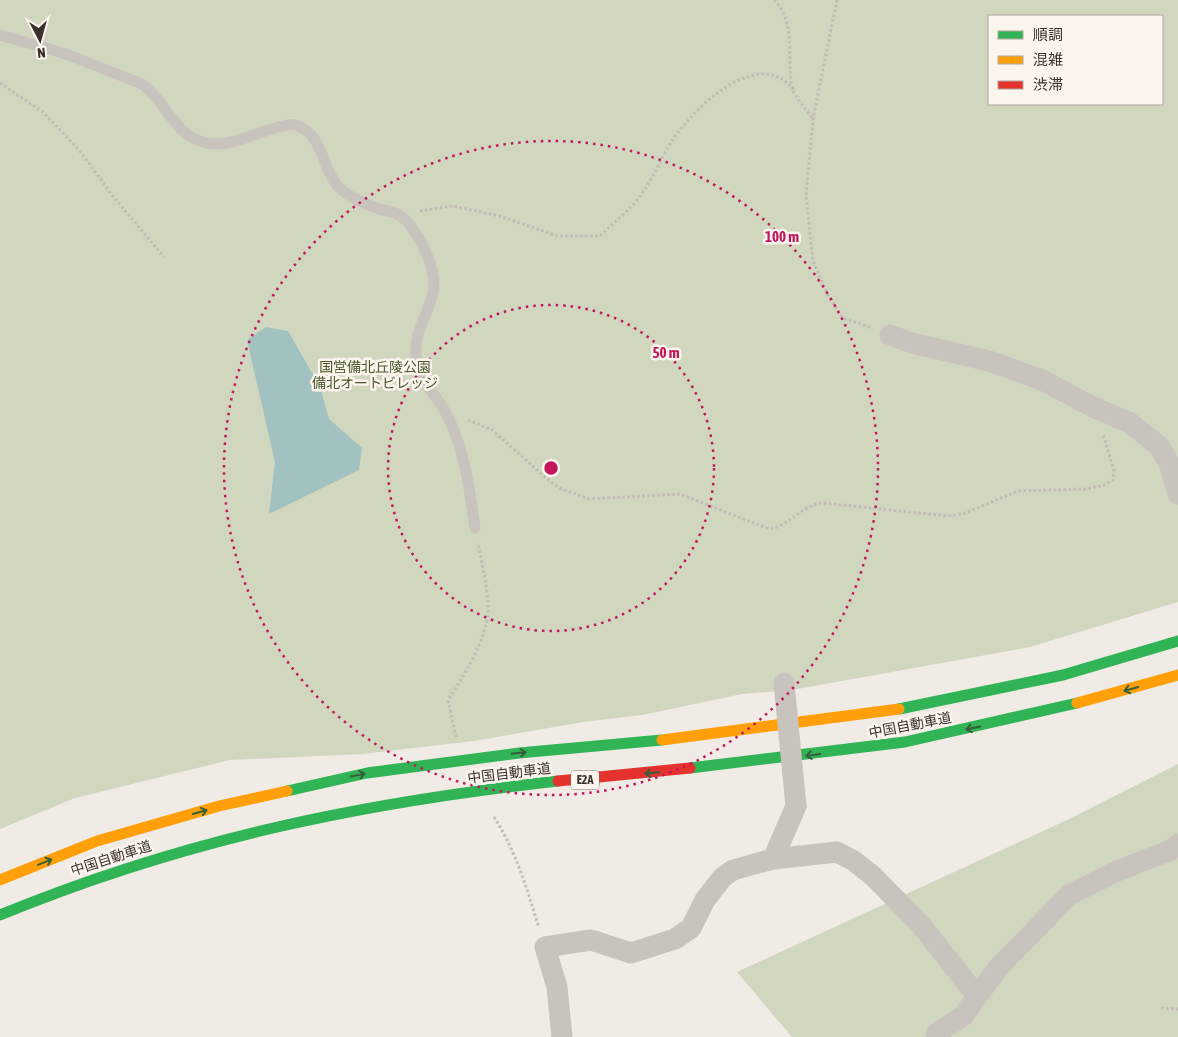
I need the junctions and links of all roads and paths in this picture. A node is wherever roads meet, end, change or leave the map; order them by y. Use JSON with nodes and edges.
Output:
{"nodes":[{"id":1,"x":774,"y":0,"type":"edge"},
{"id":2,"x":837,"y":0,"type":"edge"},
{"id":3,"x":0,"y":35,"type":"edge"},
{"id":4,"x":0,"y":83,"type":"edge"},
{"id":5,"x":794,"y":90,"type":"junction"},
{"id":6,"x":813,"y":119,"type":"junction"},
{"id":7,"x":408,"y":222,"type":"junction"},
{"id":8,"x":164,"y":257,"type":"dead end"},
{"id":9,"x":890,"y":335,"type":"joint"},
{"id":10,"x":1091,"y":406,"type":"junction"},
{"id":11,"x":446,"y":414,"type":"junction"},
{"id":12,"x":1178,"y":494,"type":"edge"},
{"id":13,"x":476,"y":528,"type":"joint"},
{"id":14,"x":1178,"y":641,"type":"edge"},
{"id":15,"x":1178,"y":675,"type":"edge"},
{"id":16,"x":784,"y":683,"type":"dead end"},
{"id":17,"x":456,"y":737,"type":"dead end"},
{"id":18,"x":494,"y":817,"type":"dead end"},
{"id":19,"x":1178,"y":844,"type":"edge"},
{"id":20,"x":773,"y":859,"type":"junction"},
{"id":21,"x":0,"y":880,"type":"edge"},
{"id":22,"x":0,"y":915,"type":"edge"},
{"id":23,"x":545,"y":947,"type":"junction"},
{"id":24,"x":977,"y":996,"type":"junction"},
{"id":25,"x":1161,"y":1008,"type":"dead end"},
{"id":26,"x":1178,"y":1009,"type":"edge"},
{"id":27,"x":562,"y":1037,"type":"edge"},
{"id":28,"x":936,"y":1037,"type":"edge"}],
"edges":[{"from":1,"to":5,"type":"path"},
{"from":2,"to":6,"type":"path"},
{"from":3,"to":7,"type":"lane"},
{"from":4,"to":8,"type":"path"},
{"from":5,"to":6,"type":"path"},
{"from":5,"to":7,"type":"path"},
{"from":6,"to":9,"type":"path"},
{"from":7,"to":11,"type":"lane"},
{"from":9,"to":10,"type":"street"},
{"from":10,"to":11,"type":"path"},
{"from":10,"to":12,"type":"street"},
{"from":11,"to":13,"type":"lane"},
{"from":13,"to":17,"type":"path"},
{"from":21,"to":14,"type":"highway","name":"中国自動車道","one_way":true},
{"from":15,"to":22,"type":"highway","name":"中国自動車道","number":"E2A","one_way":true},
{"from":16,"to":20,"type":"street","bridge":true},
{"from":18,"to":23,"type":"path"},
{"from":19,"to":24,"type":"street"},
{"from":20,"to":23,"type":"street"},
{"from":20,"to":24,"type":"street"},
{"from":23,"to":27,"type":"street"},
{"from":24,"to":28,"type":"street"},
{"from":25,"to":26,"type":"path"}]}
